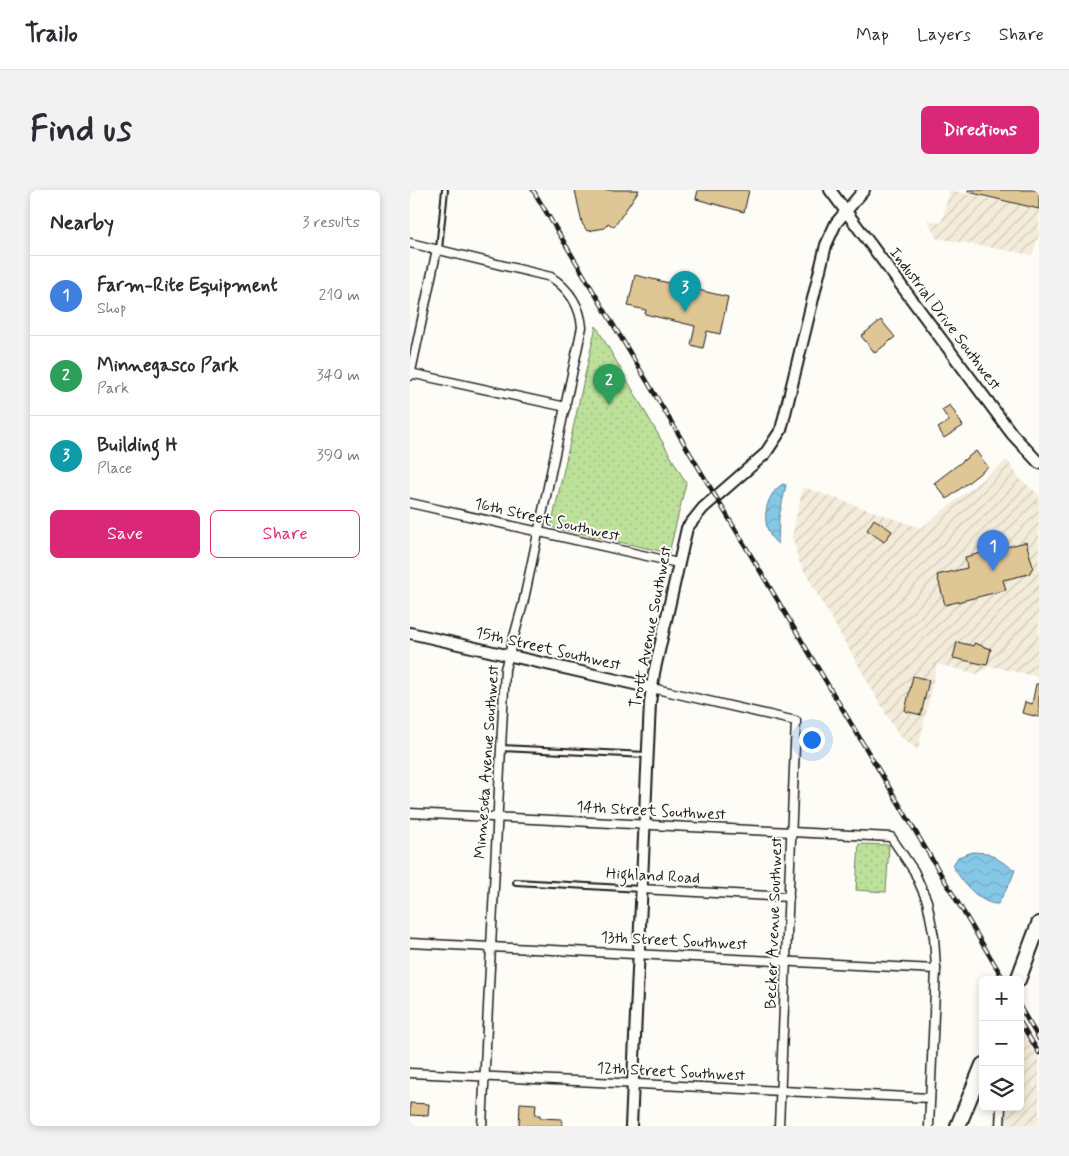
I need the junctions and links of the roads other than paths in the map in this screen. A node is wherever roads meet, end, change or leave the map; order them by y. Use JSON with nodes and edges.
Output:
{"nodes":[{"id":1,"x":445,"y":190,"type":"edge"},
{"id":2,"x":830,"y":190,"type":"edge"},
{"id":3,"x":864,"y":190,"type":"edge"},
{"id":4,"x":845,"y":210,"type":"junction"},
{"id":5,"x":410,"y":243,"type":"edge"},
{"id":6,"x":438,"y":249,"type":"junction"},
{"id":7,"x":410,"y":374,"type":"edge"},
{"id":8,"x":566,"y":408,"type":"junction"},
{"id":9,"x":1039,"y":463,"type":"edge"},
{"id":10,"x":410,"y":503,"type":"edge"},
{"id":11,"x":540,"y":532,"type":"junction"},
{"id":12,"x":678,"y":563,"type":"junction"},
{"id":13,"x":410,"y":633,"type":"edge"},
{"id":14,"x":508,"y":655,"type":"junction"},
{"id":15,"x":652,"y":688,"type":"junction"},
{"id":16,"x":796,"y":722,"type":"joint"},
{"id":17,"x":500,"y":748,"type":"junction"},
{"id":18,"x":647,"y":755,"type":"junction"},
{"id":19,"x":410,"y":813,"type":"edge"},
{"id":20,"x":497,"y":817,"type":"junction"},
{"id":21,"x":644,"y":824,"type":"junction"},
{"id":22,"x":792,"y":832,"type":"junction"},
{"id":23,"x":516,"y":882,"type":"dead end"},
{"id":24,"x":641,"y":889,"type":"junction"},
{"id":25,"x":789,"y":897,"type":"junction"},
{"id":26,"x":1039,"y":924,"type":"edge"},
{"id":27,"x":410,"y":943,"type":"edge"},
{"id":28,"x":490,"y":946,"type":"junction"},
{"id":29,"x":638,"y":954,"type":"junction"},
{"id":30,"x":786,"y":960,"type":"junction"},
{"id":31,"x":936,"y":969,"type":"junction"},
{"id":32,"x":1020,"y":976,"type":"edge"},
{"id":33,"x":983,"y":1066,"type":"edge"},
{"id":34,"x":410,"y":1073,"type":"edge"},
{"id":35,"x":484,"y":1077,"type":"junction"},
{"id":36,"x":633,"y":1083,"type":"junction"},
{"id":37,"x":780,"y":1091,"type":"junction"},
{"id":38,"x":930,"y":1098,"type":"junction"},
{"id":39,"x":1000,"y":1111,"type":"edge"},
{"id":40,"x":482,"y":1126,"type":"edge"},
{"id":41,"x":631,"y":1126,"type":"edge"},
{"id":42,"x":779,"y":1126,"type":"edge"},
{"id":43,"x":929,"y":1126,"type":"edge"},
{"id":44,"x":958,"y":1126,"type":"edge"},
{"id":45,"x":1000,"y":1126,"type":"edge"}],
"edges":[{"from":1,"to":6,"type":"lane"},
{"from":2,"to":4,"type":"street","name":"Industrial Drive Southwest"},
{"from":3,"to":4,"type":"street","name":"Trott Avenue Southwest"},
{"from":4,"to":9,"type":"street","name":"Industrial Drive Southwest"},
{"from":4,"to":12,"type":"street","name":"Trott Avenue Southwest"},
{"from":5,"to":6,"type":"street","name":"Minnesota Avenue Southwest"},
{"from":6,"to":7,"type":"street"},
{"from":6,"to":8,"type":"street","name":"Minnesota Avenue Southwest"},
{"from":7,"to":8,"type":"street"},
{"from":8,"to":11,"type":"street","name":"Minnesota Avenue Southwest"},
{"from":10,"to":11,"type":"street","name":"16th Street Southwest"},
{"from":11,"to":12,"type":"street","name":"16th Street Southwest"},
{"from":11,"to":14,"type":"street","name":"Minnesota Avenue Southwest"},
{"from":12,"to":15,"type":"street","name":"Trott Avenue Southwest"},
{"from":13,"to":14,"type":"street","name":"15th Street Southwest"},
{"from":14,"to":15,"type":"street","name":"15th Street Southwest"},
{"from":14,"to":17,"type":"street","name":"Minnesota Avenue Southwest"},
{"from":15,"to":16,"type":"street","name":"15th Street Southwest"},
{"from":15,"to":18,"type":"street","name":"Trott Avenue Southwest"},
{"from":16,"to":22,"type":"street","name":"Becker Avenue Southwest"},
{"from":17,"to":18,"type":"lane"},
{"from":17,"to":20,"type":"street","name":"Minnesota Avenue Southwest"},
{"from":18,"to":21,"type":"street","name":"Trott Avenue Southwest"},
{"from":19,"to":20,"type":"street","name":"14th Street Southwest"},
{"from":20,"to":21,"type":"street","name":"14th Street Southwest"},
{"from":20,"to":28,"type":"street","name":"Minnesota Avenue Southwest"},
{"from":21,"to":22,"type":"street","name":"14th Street Southwest"},
{"from":21,"to":24,"type":"street","name":"Trott Avenue Southwest"},
{"from":22,"to":25,"type":"street","name":"Becker Avenue Southwest"},
{"from":22,"to":31,"type":"street","name":"14th Street Southwest"},
{"from":23,"to":24,"type":"lane","name":"Highland Road"},
{"from":24,"to":25,"type":"street","name":"Highland Road"},
{"from":24,"to":29,"type":"street","name":"Trott Avenue Southwest"},
{"from":25,"to":30,"type":"street","name":"Becker Avenue Southwest"},
{"from":26,"to":32,"type":"highway"},
{"from":27,"to":28,"type":"street","name":"13th Street Southwest"},
{"from":28,"to":29,"type":"street","name":"13th Street Southwest"},
{"from":28,"to":35,"type":"street","name":"Minnesota Avenue Southwest"},
{"from":29,"to":30,"type":"street","name":"13th Street Southwest"},
{"from":29,"to":36,"type":"street","name":"Trott Avenue Southwest"},
{"from":30,"to":31,"type":"street","name":"13th Street Southwest"},
{"from":30,"to":37,"type":"street","name":"Becker Avenue Southwest"},
{"from":31,"to":38,"type":"street"},
{"from":33,"to":44,"type":"highway"},
{"from":34,"to":35,"type":"street","name":"12th Street Southwest"},
{"from":35,"to":36,"type":"street","name":"12th Street Southwest"},
{"from":35,"to":40,"type":"street","name":"Minnesota Avenue Southwest"},
{"from":36,"to":37,"type":"street","name":"12th Street Southwest"},
{"from":36,"to":41,"type":"street","name":"Trott Avenue Southwest"},
{"from":37,"to":38,"type":"street","name":"12th Street Southwest"},
{"from":37,"to":42,"type":"street","name":"Becker Avenue Southwest"},
{"from":38,"to":43,"type":"street"},
{"from":39,"to":45,"type":"street"}]}
